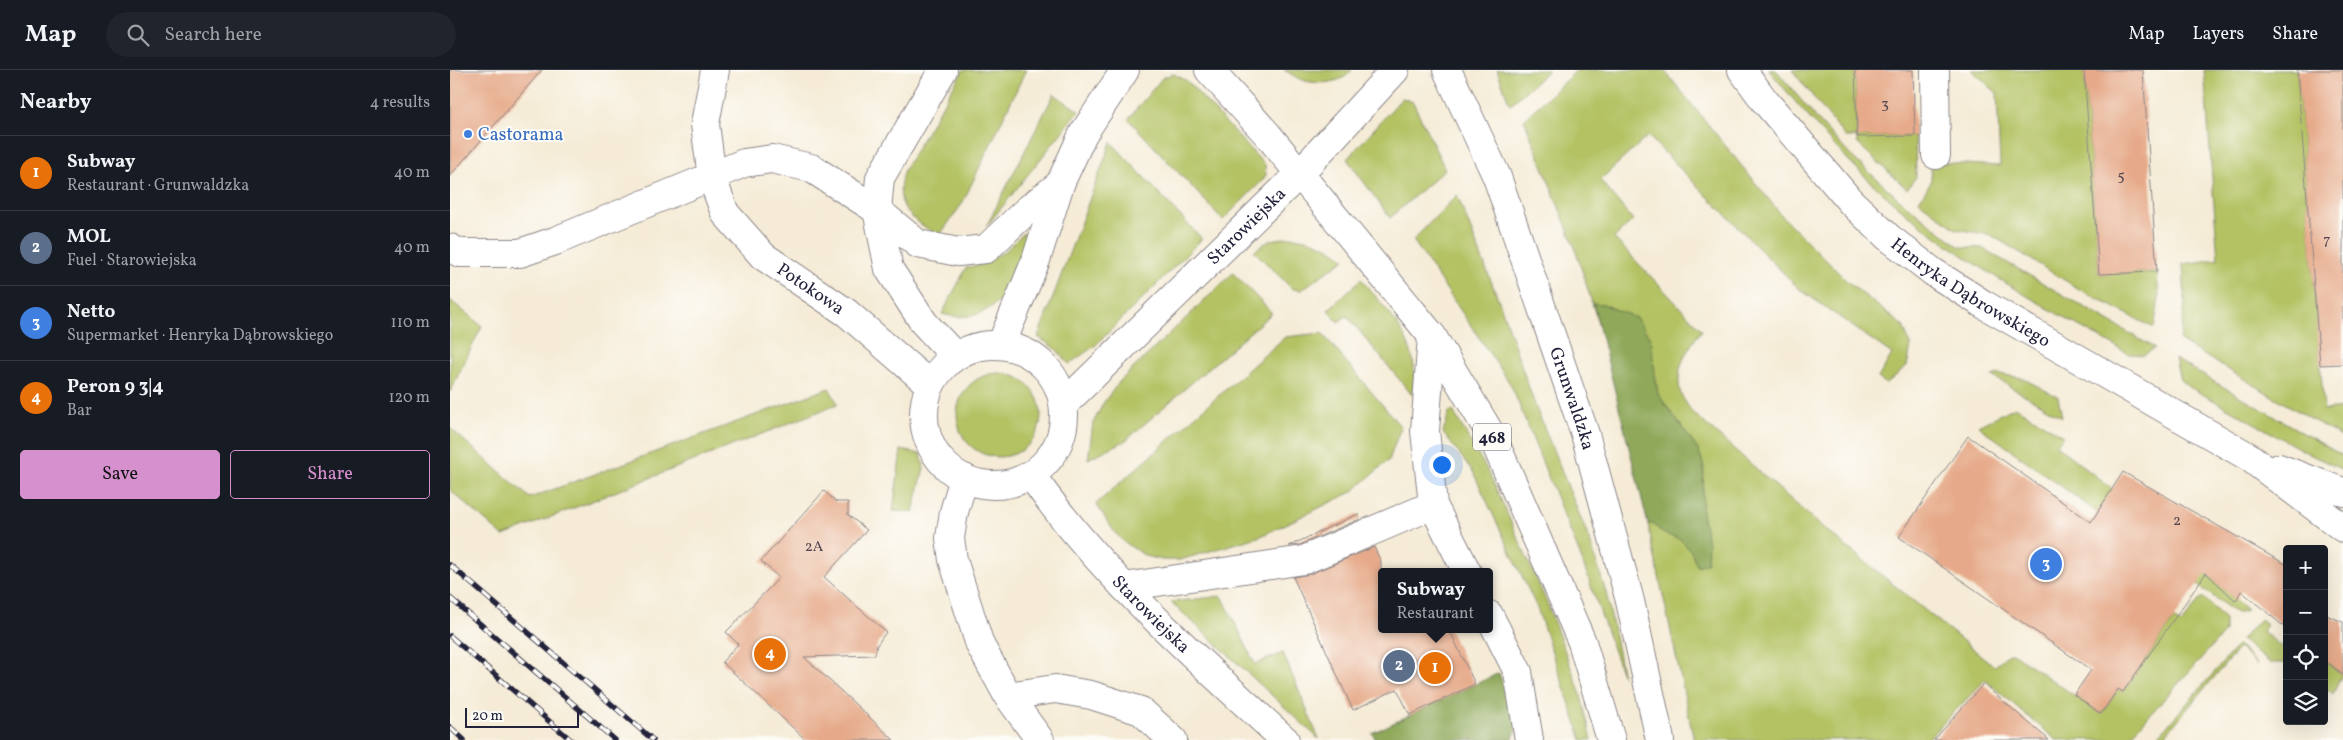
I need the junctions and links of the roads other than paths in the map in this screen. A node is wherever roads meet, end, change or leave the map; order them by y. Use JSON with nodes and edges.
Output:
{"nodes":[{"id":1,"x":714,"y":70,"type":"edge"},
{"id":2,"x":943,"y":70,"type":"edge"},
{"id":3,"x":1125,"y":70,"type":"edge"},
{"id":4,"x":1209,"y":70,"type":"edge"},
{"id":5,"x":1395,"y":70,"type":"edge"},
{"id":6,"x":1447,"y":70,"type":"edge"},
{"id":7,"x":1742,"y":70,"type":"edge"},
{"id":8,"x":1935,"y":70,"type":"edge"},
{"id":9,"x":1936,"y":155,"type":"dead end"},
{"id":10,"x":1299,"y":174,"type":"junction"},
{"id":11,"x":712,"y":178,"type":"junction"},
{"id":12,"x":1060,"y":184,"type":"junction"},
{"id":13,"x":877,"y":210,"type":"junction"},
{"id":14,"x":450,"y":248,"type":"edge"},
{"id":15,"x":1432,"y":336,"type":"junction"},
{"id":16,"x":1001,"y":345,"type":"junction"},
{"id":17,"x":956,"y":356,"type":"junction"},
{"id":18,"x":930,"y":385,"type":"junction"},
{"id":19,"x":1064,"y":404,"type":"junction"},
{"id":20,"x":2249,"y":457,"type":"junction"},
{"id":21,"x":1031,"y":475,"type":"junction"},
{"id":22,"x":964,"y":478,"type":"junction"},
{"id":23,"x":2343,"y":492,"type":"edge"},
{"id":24,"x":1433,"y":505,"type":"junction"},
{"id":25,"x":2343,"y":528,"type":"edge"},
{"id":26,"x":1465,"y":568,"type":"edge"},
{"id":27,"x":1124,"y":587,"type":"junction"},
{"id":28,"x":1493,"y":623,"type":"edge"},
{"id":29,"x":1008,"y":696,"type":"junction"},
{"id":30,"x":1040,"y":740,"type":"edge"},
{"id":31,"x":1173,"y":740,"type":"edge"},
{"id":32,"x":1285,"y":740,"type":"edge"},
{"id":33,"x":1529,"y":740,"type":"edge"},
{"id":34,"x":1611,"y":740,"type":"edge"},
{"id":35,"x":1660,"y":740,"type":"edge"}],
"edges":[{"from":1,"to":11,"type":"main road","name":"Potokowa"},
{"from":2,"to":13,"type":"main road"},
{"from":3,"to":12,"type":"main road"},
{"from":4,"to":10,"type":"main road","number":"468"},
{"from":5,"to":10,"type":"main road"},
{"from":6,"to":35,"type":"main road","name":"Grunwaldzka"},
{"from":7,"to":20,"type":"main road","name":"Henryka Dąbrowskiego"},
{"from":8,"to":9,"type":"main road"},
{"from":10,"to":15,"type":"main road","number":"468"},
{"from":10,"to":19,"type":"main road","name":"Starowiejska"},
{"from":11,"to":13,"type":"main road"},
{"from":11,"to":14,"type":"main road"},
{"from":11,"to":18,"type":"main road","name":"Potokowa"},
{"from":12,"to":13,"type":"main road"},
{"from":12,"to":16,"type":"main road"},
{"from":13,"to":17,"type":"main road"},
{"from":15,"to":24,"type":"main road"},
{"from":15,"to":34,"type":"main road","number":"468"},
{"from":16,"to":17,"type":"main road"},
{"from":16,"to":19,"type":"main road"},
{"from":17,"to":18,"type":"main road"},
{"from":18,"to":22,"type":"main road"},
{"from":19,"to":21,"type":"main road"},
{"from":20,"to":23,"type":"main road","name":"Henryka Dąbrowskiego"},
{"from":20,"to":25,"type":"main road","name":"Henryka Dąbrowskiego"},
{"from":21,"to":22,"type":"main road"},
{"from":21,"to":27,"type":"main road","name":"Starowiejska"},
{"from":22,"to":29,"type":"main road"},
{"from":24,"to":26,"type":"main road"},
{"from":24,"to":27,"type":"main road"},
{"from":27,"to":32,"type":"main road","name":"Starowiejska"},
{"from":28,"to":33,"type":"main road"},
{"from":29,"to":30,"type":"main road"},
{"from":29,"to":31,"type":"main road"}]}
